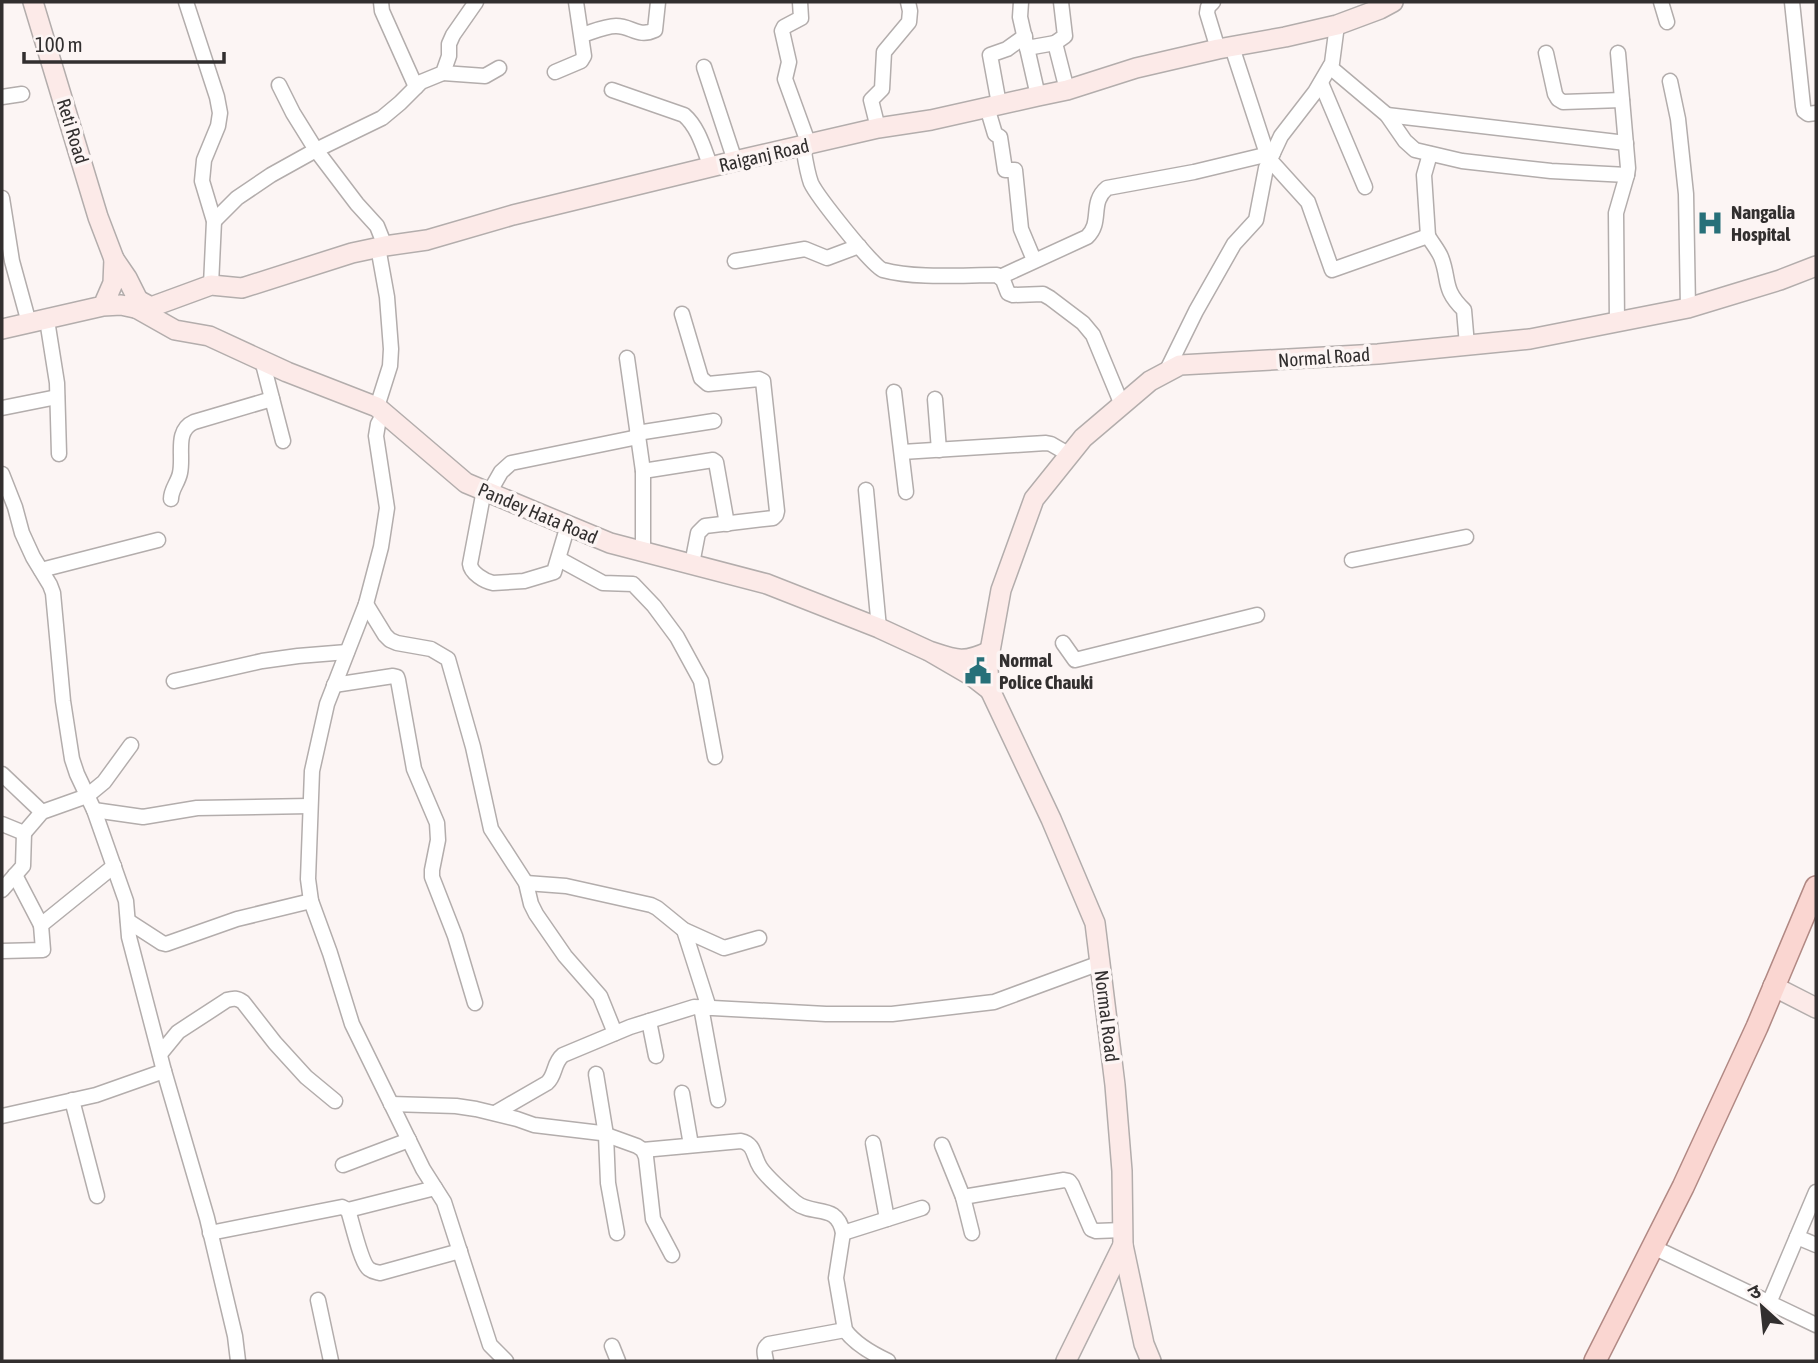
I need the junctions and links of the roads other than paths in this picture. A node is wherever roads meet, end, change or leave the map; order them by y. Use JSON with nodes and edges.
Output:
{"nodes":[{"id":1,"x":33,"y":2,"type":"edge"},
{"id":2,"x":186,"y":2,"type":"edge"},
{"id":3,"x":381,"y":2,"type":"edge"},
{"id":4,"x":476,"y":2,"type":"edge"},
{"id":5,"x":576,"y":2,"type":"edge"},
{"id":6,"x":659,"y":2,"type":"edge"},
{"id":7,"x":800,"y":2,"type":"edge"},
{"id":8,"x":908,"y":2,"type":"edge"},
{"id":9,"x":1021,"y":2,"type":"edge"},
{"id":10,"x":1060,"y":2,"type":"edge"},
{"id":11,"x":1213,"y":2,"type":"edge"},
{"id":12,"x":1393,"y":2,"type":"edge"},
{"id":13,"x":1661,"y":2,"type":"edge"},
{"id":14,"x":1793,"y":2,"type":"edge"},
{"id":15,"x":1667,"y":22,"type":"dead end"},
{"id":16,"x":1337,"y":25,"type":"junction"},
{"id":17,"x":582,"y":35,"type":"junction"},
{"id":18,"x":1026,"y":42,"type":"junction"},
{"id":19,"x":1055,"y":43,"type":"junction"},
{"id":20,"x":1225,"y":48,"type":"junction"},
{"id":21,"x":1546,"y":53,"type":"dead end"},
{"id":22,"x":1618,"y":53,"type":"dead end"},
{"id":23,"x":1330,"y":66,"type":"junction"},
{"id":24,"x":704,"y":67,"type":"dead end"},
{"id":25,"x":499,"y":68,"type":"dead end"},
{"id":26,"x":555,"y":72,"type":"dead end"},
{"id":27,"x":443,"y":73,"type":"junction"},
{"id":28,"x":1670,"y":81,"type":"dead end"},
{"id":29,"x":1321,"y":83,"type":"junction"},
{"id":30,"x":279,"y":85,"type":"dead end"},
{"id":31,"x":416,"y":87,"type":"junction"},
{"id":32,"x":612,"y":90,"type":"dead end"},
{"id":33,"x":1067,"y":90,"type":"junction"},
{"id":34,"x":22,"y":94,"type":"dead end"},
{"id":35,"x":1038,"y":96,"type":"junction"},
{"id":36,"x":2,"y":97,"type":"edge"},
{"id":37,"x":1622,"y":100,"type":"junction"},
{"id":38,"x":993,"y":106,"type":"junction"},
{"id":39,"x":1816,"y":113,"type":"edge"},
{"id":40,"x":1387,"y":115,"type":"junction"},
{"id":41,"x":878,"y":128,"type":"junction"},
{"id":42,"x":1626,"y":143,"type":"junction"},
{"id":43,"x":806,"y":146,"type":"junction"},
{"id":44,"x":316,"y":150,"type":"junction"},
{"id":45,"x":1430,"y":154,"type":"junction"},
{"id":46,"x":1270,"y":156,"type":"junction"},
{"id":47,"x":736,"y":161,"type":"junction"},
{"id":48,"x":711,"y":167,"type":"junction"},
{"id":49,"x":1627,"y":176,"type":"junction"},
{"id":50,"x":1365,"y":187,"type":"dead end"},
{"id":51,"x":2,"y":198,"type":"edge"},
{"id":52,"x":214,"y":221,"type":"junction"},
{"id":53,"x":1428,"y":236,"type":"junction"},
{"id":54,"x":859,"y":246,"type":"junction"},
{"id":55,"x":381,"y":247,"type":"junction"},
{"id":56,"x":114,"y":259,"type":"junction"},
{"id":57,"x":1034,"y":260,"type":"junction"},
{"id":58,"x":735,"y":261,"type":"dead end"},
{"id":59,"x":1816,"y":266,"type":"edge"},
{"id":60,"x":1000,"y":276,"type":"junction"},
{"id":61,"x":211,"y":285,"type":"junction"},
{"id":62,"x":137,"y":304,"type":"junction"},
{"id":63,"x":103,"y":306,"type":"junction"},
{"id":64,"x":1688,"y":308,"type":"junction"},
{"id":65,"x":682,"y":314,"type":"dead end"},
{"id":66,"x":38,"y":321,"type":"junction"},
{"id":67,"x":1617,"y":323,"type":"junction"},
{"id":68,"x":2,"y":329,"type":"edge"},
{"id":69,"x":1467,"y":345,"type":"junction"},
{"id":70,"x":627,"y":358,"type":"dead end"},
{"id":71,"x":262,"y":360,"type":"junction"},
{"id":72,"x":1166,"y":372,"type":"junction"},
{"id":73,"x":894,"y":392,"type":"dead end"},
{"id":74,"x":57,"y":397,"type":"junction"},
{"id":75,"x":272,"y":399,"type":"junction"},
{"id":76,"x":935,"y":399,"type":"dead end"},
{"id":77,"x":1122,"y":405,"type":"junction"},
{"id":78,"x":2,"y":408,"type":"edge"},
{"id":79,"x":380,"y":410,"type":"junction"},
{"id":80,"x":714,"y":421,"type":"dead end"},
{"id":81,"x":638,"y":435,"type":"junction"},
{"id":82,"x":283,"y":441,"type":"dead end"},
{"id":83,"x":939,"y":450,"type":"junction"},
{"id":84,"x":902,"y":452,"type":"junction"},
{"id":85,"x":59,"y":454,"type":"dead end"},
{"id":86,"x":1070,"y":455,"type":"junction"},
{"id":87,"x":643,"y":471,"type":"junction"},
{"id":88,"x":2,"y":474,"type":"edge"},
{"id":89,"x":866,"y":490,"type":"dead end"},
{"id":90,"x":487,"y":492,"type":"junction"},
{"id":91,"x":906,"y":492,"type":"dead end"},
{"id":92,"x":172,"y":499,"type":"dead end"},
{"id":93,"x":727,"y":524,"type":"junction"},
{"id":94,"x":568,"y":525,"type":"junction"},
{"id":95,"x":1466,"y":537,"type":"dead end"},
{"id":96,"x":158,"y":540,"type":"dead end"},
{"id":97,"x":643,"y":551,"type":"junction"},
{"id":98,"x":559,"y":559,"type":"junction"},
{"id":99,"x":1352,"y":560,"type":"dead end"},
{"id":100,"x":692,"y":564,"type":"junction"},
{"id":101,"x":41,"y":570,"type":"junction"},
{"id":102,"x":366,"y":604,"type":"junction"},
{"id":103,"x":1257,"y":615,"type":"dead end"},
{"id":104,"x":879,"y":628,"type":"junction"},
{"id":105,"x":1063,"y":643,"type":"dead end"},
{"id":106,"x":929,"y":651,"type":"junction"},
{"id":107,"x":990,"y":651,"type":"junction"},
{"id":108,"x":347,"y":652,"type":"junction"},
{"id":109,"x":174,"y":681,"type":"dead end"},
{"id":110,"x":334,"y":685,"type":"junction"},
{"id":111,"x":990,"y":690,"type":"junction"},
{"id":112,"x":131,"y":745,"type":"dead end"},
{"id":113,"x":715,"y":757,"type":"dead end"},
{"id":114,"x":2,"y":774,"type":"edge"},
{"id":115,"x":87,"y":796,"type":"junction"},
{"id":116,"x":310,"y":806,"type":"junction"},
{"id":117,"x":94,"y":810,"type":"junction"},
{"id":118,"x":42,"y":812,"type":"junction"},
{"id":119,"x":2,"y":824,"type":"edge"},
{"id":120,"x":24,"y":833,"type":"junction"},
{"id":121,"x":114,"y":866,"type":"junction"},
{"id":122,"x":15,"y":875,"type":"junction"},
{"id":123,"x":526,"y":883,"type":"junction"},
{"id":124,"x":1816,"y":887,"type":"edge"},
{"id":125,"x":2,"y":890,"type":"edge"},
{"id":126,"x":311,"y":901,"type":"junction"},
{"id":127,"x":128,"y":921,"type":"junction"},
{"id":128,"x":41,"y":925,"type":"junction"},
{"id":129,"x":684,"y":930,"type":"junction"},
{"id":130,"x":760,"y":938,"type":"dead end"},
{"id":131,"x":2,"y":951,"type":"edge"},
{"id":132,"x":1100,"y":963,"type":"junction"},
{"id":133,"x":1773,"y":986,"type":"junction"},
{"id":134,"x":475,"y":1003,"type":"dead end"},
{"id":135,"x":705,"y":1007,"type":"junction"},
{"id":136,"x":1816,"y":1007,"type":"edge"},
{"id":137,"x":649,"y":1021,"type":"junction"},
{"id":138,"x":615,"y":1033,"type":"junction"},
{"id":139,"x":160,"y":1054,"type":"junction"},
{"id":140,"x":656,"y":1056,"type":"dead end"},
{"id":141,"x":164,"y":1071,"type":"junction"},
{"id":142,"x":596,"y":1074,"type":"dead end"},
{"id":143,"x":682,"y":1093,"type":"dead end"},
{"id":144,"x":72,"y":1100,"type":"junction"},
{"id":145,"x":718,"y":1100,"type":"dead end"},
{"id":146,"x":335,"y":1101,"type":"dead end"},
{"id":147,"x":391,"y":1104,"type":"junction"},
{"id":148,"x":495,"y":1113,"type":"junction"},
{"id":149,"x":2,"y":1115,"type":"edge"},
{"id":150,"x":606,"y":1135,"type":"junction"},
{"id":151,"x":409,"y":1140,"type":"junction"},
{"id":152,"x":873,"y":1143,"type":"dead end"},
{"id":153,"x":942,"y":1145,"type":"dead end"},
{"id":154,"x":691,"y":1146,"type":"junction"},
{"id":155,"x":643,"y":1150,"type":"junction"},
{"id":156,"x":343,"y":1165,"type":"dead end"},
{"id":157,"x":435,"y":1188,"type":"junction"},
{"id":158,"x":1816,"y":1192,"type":"edge"},
{"id":159,"x":97,"y":1196,"type":"dead end"},
{"id":160,"x":963,"y":1197,"type":"junction"},
{"id":161,"x":922,"y":1208,"type":"dead end"},
{"id":162,"x":348,"y":1210,"type":"junction"},
{"id":163,"x":887,"y":1219,"type":"junction"},
{"id":164,"x":210,"y":1233,"type":"junction"},
{"id":165,"x":617,"y":1233,"type":"dead end"},
{"id":166,"x":843,"y":1233,"type":"junction"},
{"id":167,"x":972,"y":1233,"type":"dead end"},
{"id":168,"x":1123,"y":1237,"type":"junction"},
{"id":169,"x":1797,"y":1237,"type":"junction"},
{"id":170,"x":1816,"y":1245,"type":"edge"},
{"id":171,"x":1653,"y":1247,"type":"junction"},
{"id":172,"x":460,"y":1251,"type":"junction"},
{"id":173,"x":672,"y":1255,"type":"dead end"},
{"id":174,"x":318,"y":1300,"type":"dead end"},
{"id":175,"x":1769,"y":1303,"type":"junction"},
{"id":176,"x":1816,"y":1325,"type":"edge"},
{"id":177,"x":845,"y":1330,"type":"junction"},
{"id":178,"x":612,"y":1346,"type":"dead end"},
{"id":179,"x":238,"y":1361,"type":"edge"},
{"id":180,"x":331,"y":1361,"type":"edge"},
{"id":181,"x":506,"y":1361,"type":"edge"},
{"id":182,"x":618,"y":1361,"type":"edge"},
{"id":183,"x":766,"y":1361,"type":"edge"},
{"id":184,"x":888,"y":1361,"type":"edge"},
{"id":185,"x":1066,"y":1361,"type":"edge"},
{"id":186,"x":1151,"y":1361,"type":"edge"},
{"id":187,"x":1595,"y":1361,"type":"edge"}],
"edges":[{"from":1,"to":56,"type":"main road","name":"Reti Road"},
{"from":2,"to":52,"type":"street"},
{"from":3,"to":31,"type":"street"},
{"from":4,"to":27,"type":"street"},
{"from":5,"to":17,"type":"street"},
{"from":6,"to":17,"type":"street"},
{"from":7,"to":43,"type":"street"},
{"from":8,"to":41,"type":"street"},
{"from":9,"to":18,"type":"street"},
{"from":10,"to":19,"type":"street"},
{"from":11,"to":20,"type":"street"},
{"from":12,"to":16,"type":"main road","name":"Raiganj Road"},
{"from":13,"to":15,"type":"street"},
{"from":14,"to":39,"type":"street"},
{"from":16,"to":20,"type":"main road","name":"Raiganj Road"},
{"from":16,"to":23,"type":"street"},
{"from":17,"to":26,"type":"street"},
{"from":18,"to":19,"type":"street"},
{"from":18,"to":35,"type":"street"},
{"from":18,"to":38,"type":"street"},
{"from":19,"to":33,"type":"street"},
{"from":20,"to":33,"type":"main road","name":"Raiganj Road"},
{"from":20,"to":46,"type":"street"},
{"from":21,"to":37,"type":"street"},
{"from":22,"to":37,"type":"street"},
{"from":23,"to":29,"type":"street"},
{"from":23,"to":40,"type":"street"},
{"from":24,"to":47,"type":"street"},
{"from":25,"to":27,"type":"street"},
{"from":27,"to":31,"type":"street"},
{"from":28,"to":64,"type":"street"},
{"from":29,"to":46,"type":"street"},
{"from":29,"to":50,"type":"street"},
{"from":30,"to":44,"type":"street"},
{"from":31,"to":44,"type":"street"},
{"from":32,"to":48,"type":"street"},
{"from":33,"to":35,"type":"main road","name":"Raiganj Road"},
{"from":34,"to":36,"type":"street"},
{"from":35,"to":38,"type":"main road","name":"Raiganj Road"},
{"from":37,"to":42,"type":"street"},
{"from":38,"to":41,"type":"main road","name":"Raiganj Road"},
{"from":38,"to":57,"type":"street"},
{"from":40,"to":42,"type":"street"},
{"from":40,"to":45,"type":"street"},
{"from":41,"to":43,"type":"main road","name":"Raiganj Road"},
{"from":42,"to":49,"type":"street"},
{"from":43,"to":47,"type":"main road","name":"Raiganj Road"},
{"from":43,"to":54,"type":"street"},
{"from":44,"to":52,"type":"street"},
{"from":44,"to":55,"type":"street"},
{"from":45,"to":49,"type":"street"},
{"from":45,"to":53,"type":"street"},
{"from":46,"to":53,"type":"street"},
{"from":46,"to":57,"type":"street"},
{"from":46,"to":72,"type":"street"},
{"from":47,"to":48,"type":"main road","name":"Raiganj Road"},
{"from":48,"to":55,"type":"main road","name":"Raiganj Road"},
{"from":49,"to":67,"type":"street"},
{"from":51,"to":66,"type":"street"},
{"from":52,"to":61,"type":"street"},
{"from":53,"to":69,"type":"street"},
{"from":54,"to":58,"type":"street"},
{"from":54,"to":60,"type":"street"},
{"from":55,"to":61,"type":"main road","name":"Raiganj Road"},
{"from":55,"to":79,"type":"street"},
{"from":56,"to":62,"type":"main road","name":"Reti Road"},
{"from":56,"to":63,"type":"main road"},
{"from":57,"to":60,"type":"street"},
{"from":59,"to":64,"type":"main road","name":"Normal Road"},
{"from":60,"to":77,"type":"street"},
{"from":61,"to":62,"type":"main road","name":"Raiganj Road"},
{"from":62,"to":63,"type":"main road","name":"Raiganj Road"},
{"from":62,"to":71,"type":"main road","name":"Pandey Hata Road"},
{"from":63,"to":66,"type":"main road","name":"Raiganj Road"},
{"from":64,"to":67,"type":"main road","name":"Normal Road"},
{"from":65,"to":93,"type":"street"},
{"from":66,"to":68,"type":"main road","name":"Raiganj Road"},
{"from":66,"to":74,"type":"street"},
{"from":67,"to":69,"type":"main road","name":"Normal Road"},
{"from":69,"to":72,"type":"main road","name":"Normal Road"},
{"from":70,"to":81,"type":"street"},
{"from":71,"to":75,"type":"street"},
{"from":71,"to":79,"type":"main road","name":"Pandey Hata Road"},
{"from":72,"to":77,"type":"main road","name":"Normal Road"},
{"from":73,"to":84,"type":"street"},
{"from":74,"to":78,"type":"street"},
{"from":74,"to":85,"type":"street"},
{"from":75,"to":82,"type":"street"},
{"from":75,"to":92,"type":"street"},
{"from":76,"to":83,"type":"street"},
{"from":77,"to":86,"type":"main road","name":"Normal Road"},
{"from":79,"to":90,"type":"main road","name":"Pandey Hata Road"},
{"from":79,"to":102,"type":"street"},
{"from":80,"to":81,"type":"street"},
{"from":81,"to":87,"type":"street"},
{"from":81,"to":90,"type":"street"},
{"from":83,"to":84,"type":"street"},
{"from":83,"to":86,"type":"street"},
{"from":84,"to":91,"type":"street"},
{"from":86,"to":107,"type":"main road","name":"Normal Road"},
{"from":87,"to":93,"type":"street"},
{"from":87,"to":97,"type":"street"},
{"from":88,"to":101,"type":"street"},
{"from":89,"to":104,"type":"street"},
{"from":90,"to":94,"type":"main road","name":"Pandey Hata Road"},
{"from":90,"to":98,"type":"street"},
{"from":93,"to":100,"type":"street"},
{"from":94,"to":97,"type":"main road","name":"Pandey Hata Road"},
{"from":94,"to":98,"type":"street"},
{"from":95,"to":99,"type":"street"},
{"from":96,"to":101,"type":"street"},
{"from":97,"to":100,"type":"main road","name":"Pandey Hata Road"},
{"from":98,"to":113,"type":"street"},
{"from":100,"to":104,"type":"main road","name":"Pandey Hata Road"},
{"from":101,"to":115,"type":"street"},
{"from":102,"to":108,"type":"street"},
{"from":102,"to":123,"type":"street"},
{"from":103,"to":105,"type":"street"},
{"from":104,"to":106,"type":"main road","name":"Pandey Hata Road"},
{"from":106,"to":107,"type":"main road"},
{"from":106,"to":111,"type":"main road"},
{"from":107,"to":111,"type":"main road","name":"Normal Road"},
{"from":108,"to":109,"type":"street"},
{"from":108,"to":110,"type":"street"},
{"from":110,"to":116,"type":"street"},
{"from":110,"to":134,"type":"street"},
{"from":111,"to":132,"type":"main road","name":"Normal Road"},
{"from":112,"to":115,"type":"street"},
{"from":114,"to":118,"type":"street"},
{"from":115,"to":117,"type":"street"},
{"from":115,"to":118,"type":"street"},
{"from":116,"to":117,"type":"street"},
{"from":116,"to":126,"type":"street"},
{"from":117,"to":121,"type":"street"},
{"from":118,"to":120,"type":"street"},
{"from":119,"to":120,"type":"street"},
{"from":120,"to":122,"type":"street"},
{"from":121,"to":127,"type":"street"},
{"from":121,"to":128,"type":"street"},
{"from":122,"to":125,"type":"street"},
{"from":122,"to":128,"type":"street"},
{"from":123,"to":129,"type":"street"},
{"from":123,"to":138,"type":"street"},
{"from":124,"to":133,"type":"main road"},
{"from":126,"to":127,"type":"street"},
{"from":126,"to":147,"type":"street"},
{"from":127,"to":139,"type":"street"},
{"from":128,"to":131,"type":"street"},
{"from":129,"to":130,"type":"street"},
{"from":129,"to":135,"type":"street"},
{"from":132,"to":135,"type":"street"},
{"from":132,"to":168,"type":"main road","name":"Normal Road"},
{"from":133,"to":136,"type":"main road"},
{"from":133,"to":171,"type":"main road"},
{"from":135,"to":137,"type":"street"},
{"from":135,"to":145,"type":"street"},
{"from":137,"to":138,"type":"street"},
{"from":137,"to":140,"type":"street"},
{"from":138,"to":148,"type":"street"},
{"from":139,"to":141,"type":"street"},
{"from":139,"to":146,"type":"street"},
{"from":141,"to":144,"type":"street"},
{"from":141,"to":164,"type":"street"},
{"from":142,"to":150,"type":"street"},
{"from":143,"to":154,"type":"street"},
{"from":144,"to":149,"type":"street"},
{"from":144,"to":159,"type":"street"},
{"from":147,"to":148,"type":"street"},
{"from":147,"to":151,"type":"street"},
{"from":148,"to":150,"type":"street"},
{"from":150,"to":155,"type":"street"},
{"from":150,"to":165,"type":"street"},
{"from":151,"to":156,"type":"street"},
{"from":151,"to":157,"type":"street"},
{"from":152,"to":163,"type":"street"},
{"from":153,"to":160,"type":"street"},
{"from":154,"to":155,"type":"street"},
{"from":154,"to":166,"type":"street"},
{"from":155,"to":173,"type":"street"},
{"from":157,"to":162,"type":"street"},
{"from":157,"to":172,"type":"street"},
{"from":158,"to":169,"type":"street"},
{"from":160,"to":167,"type":"street"},
{"from":160,"to":168,"type":"street"},
{"from":161,"to":163,"type":"street"},
{"from":162,"to":164,"type":"street"},
{"from":162,"to":172,"type":"street"},
{"from":163,"to":166,"type":"street"},
{"from":164,"to":179,"type":"street"},
{"from":166,"to":177,"type":"street"},
{"from":168,"to":185,"type":"main road"},
{"from":168,"to":186,"type":"main road","name":"Normal Road"},
{"from":169,"to":170,"type":"street"},
{"from":169,"to":175,"type":"street"},
{"from":171,"to":175,"type":"street"},
{"from":171,"to":187,"type":"main road"},
{"from":172,"to":181,"type":"street"},
{"from":174,"to":180,"type":"street"},
{"from":175,"to":176,"type":"street"},
{"from":177,"to":183,"type":"street"},
{"from":177,"to":184,"type":"street"},
{"from":178,"to":182,"type":"street"}]}
